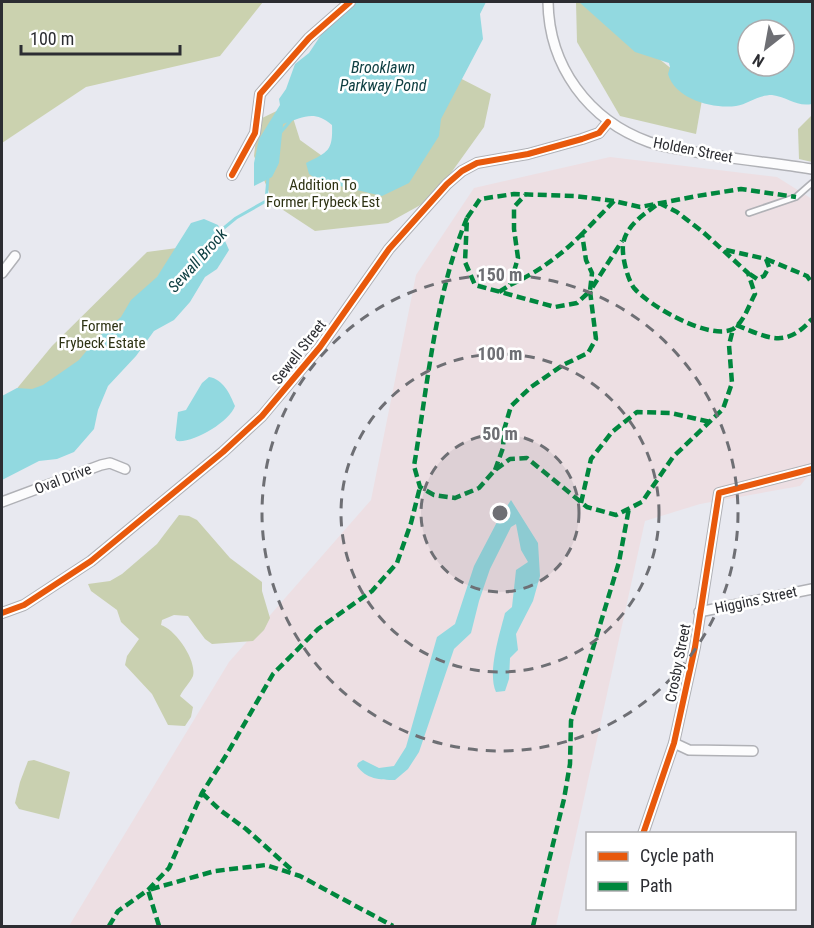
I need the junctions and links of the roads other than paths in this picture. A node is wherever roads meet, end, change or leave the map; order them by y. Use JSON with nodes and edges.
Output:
{"nodes":[{"id":1,"x":350,"y":2,"type":"edge"},
{"id":2,"x":548,"y":2,"type":"edge"},
{"id":3,"x":608,"y":122,"type":"junction"},
{"id":4,"x":813,"y":169,"type":"edge"},
{"id":5,"x":231,"y":175,"type":"dead end"},
{"id":6,"x":813,"y":183,"type":"edge"},
{"id":7,"x":749,"y":213,"type":"dead end"},
{"id":8,"x":15,"y":256,"type":"dead end"},
{"id":9,"x":2,"y":273,"type":"edge"},
{"id":10,"x":813,"y":468,"type":"edge"},
{"id":11,"x":125,"y":469,"type":"dead end"},
{"id":12,"x":2,"y":502,"type":"edge"},
{"id":13,"x":813,"y":589,"type":"edge"},
{"id":14,"x":699,"y":612,"type":"junction"},
{"id":15,"x":2,"y":613,"type":"edge"},
{"id":16,"x":674,"y":743,"type":"junction"},
{"id":17,"x":753,"y":751,"type":"dead end"},
{"id":18,"x":644,"y":832,"type":"edge"}],
"edges":[{"from":1,"to":5,"type":"street"},
{"from":2,"to":3,"type":"street","name":"Holden Street"},
{"from":3,"to":4,"type":"street","name":"Holden Street"},
{"from":3,"to":15,"type":"street","name":"Sewell Street"},
{"from":6,"to":7,"type":"lane"},
{"from":8,"to":9,"type":"street"},
{"from":10,"to":14,"type":"street","name":"Crosby Street"},
{"from":11,"to":12,"type":"street","name":"Oval Drive"},
{"from":13,"to":14,"type":"street","name":"Higgins Street"},
{"from":14,"to":16,"type":"street","name":"Crosby Street"},
{"from":16,"to":17,"type":"street"},
{"from":16,"to":18,"type":"street","name":"Crosby Street"}]}
